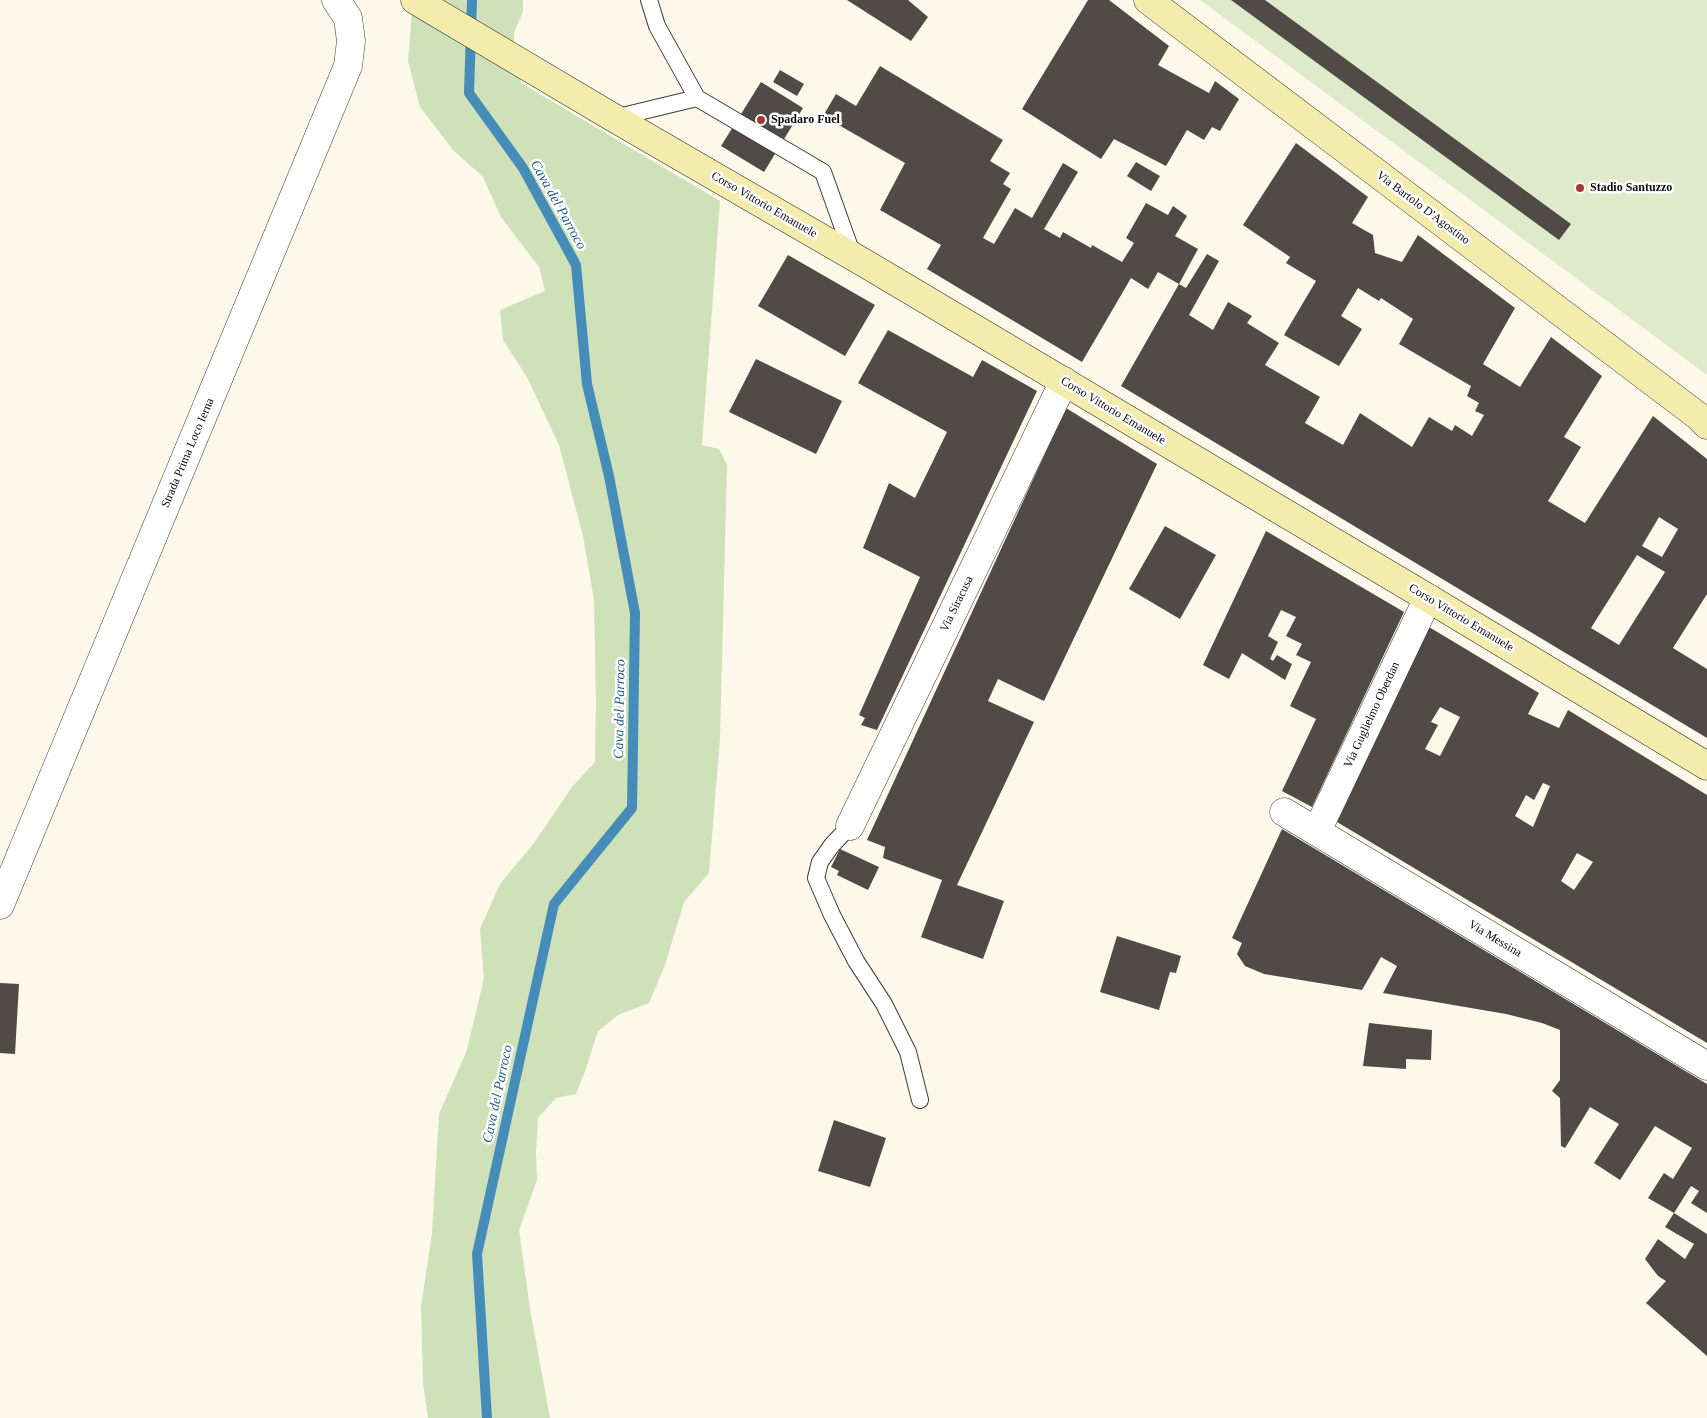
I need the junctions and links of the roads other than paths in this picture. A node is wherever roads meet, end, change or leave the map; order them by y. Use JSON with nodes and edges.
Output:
{"nodes":[{"id":1,"x":336,"y":0,"type":"edge"},
{"id":2,"x":416,"y":0,"type":"edge"},
{"id":3,"x":649,"y":0,"type":"edge"},
{"id":4,"x":1148,"y":0,"type":"edge"},
{"id":5,"x":697,"y":98,"type":"junction"},
{"id":6,"x":614,"y":118,"type":"junction"},
{"id":7,"x":853,"y":256,"type":"junction"},
{"id":8,"x":1064,"y":381,"type":"junction"},
{"id":9,"x":1704,"y":420,"type":"edge"},
{"id":10,"x":1428,"y":598,"type":"junction"},
{"id":11,"x":1707,"y":766,"type":"edge"},
{"id":12,"x":1284,"y":812,"type":"dead end"},
{"id":13,"x":850,"y":826,"type":"joint"},
{"id":14,"x":1317,"y":831,"type":"junction"},
{"id":15,"x":0,"y":905,"type":"edge"},
{"id":16,"x":1707,"y":1066,"type":"edge"},
{"id":17,"x":920,"y":1100,"type":"dead end"}],
"edges":[{"from":1,"to":15,"type":"street","name":"Strada Prima Loco Ierna"},
{"from":2,"to":6,"type":"main road","name":"Corso Vittorio Emanuele"},
{"from":3,"to":5,"type":"lane"},
{"from":4,"to":9,"type":"main road","name":"Via Bartolo D'Agostino"},
{"from":5,"to":6,"type":"lane"},
{"from":5,"to":7,"type":"lane"},
{"from":6,"to":7,"type":"main road","name":"Corso Vittorio Emanuele"},
{"from":7,"to":8,"type":"main road","name":"Corso Vittorio Emanuele"},
{"from":8,"to":10,"type":"main road","name":"Corso Vittorio Emanuele"},
{"from":8,"to":13,"type":"street","name":"Via Siracusa"},
{"from":10,"to":11,"type":"main road","name":"Corso Vittorio Emanuele"},
{"from":10,"to":14,"type":"street","name":"Via Guglielmo Oberdan"},
{"from":12,"to":14,"type":"street","name":"Via Messina"},
{"from":13,"to":17,"type":"lane"},
{"from":14,"to":16,"type":"street","name":"Via Messina"}]}
